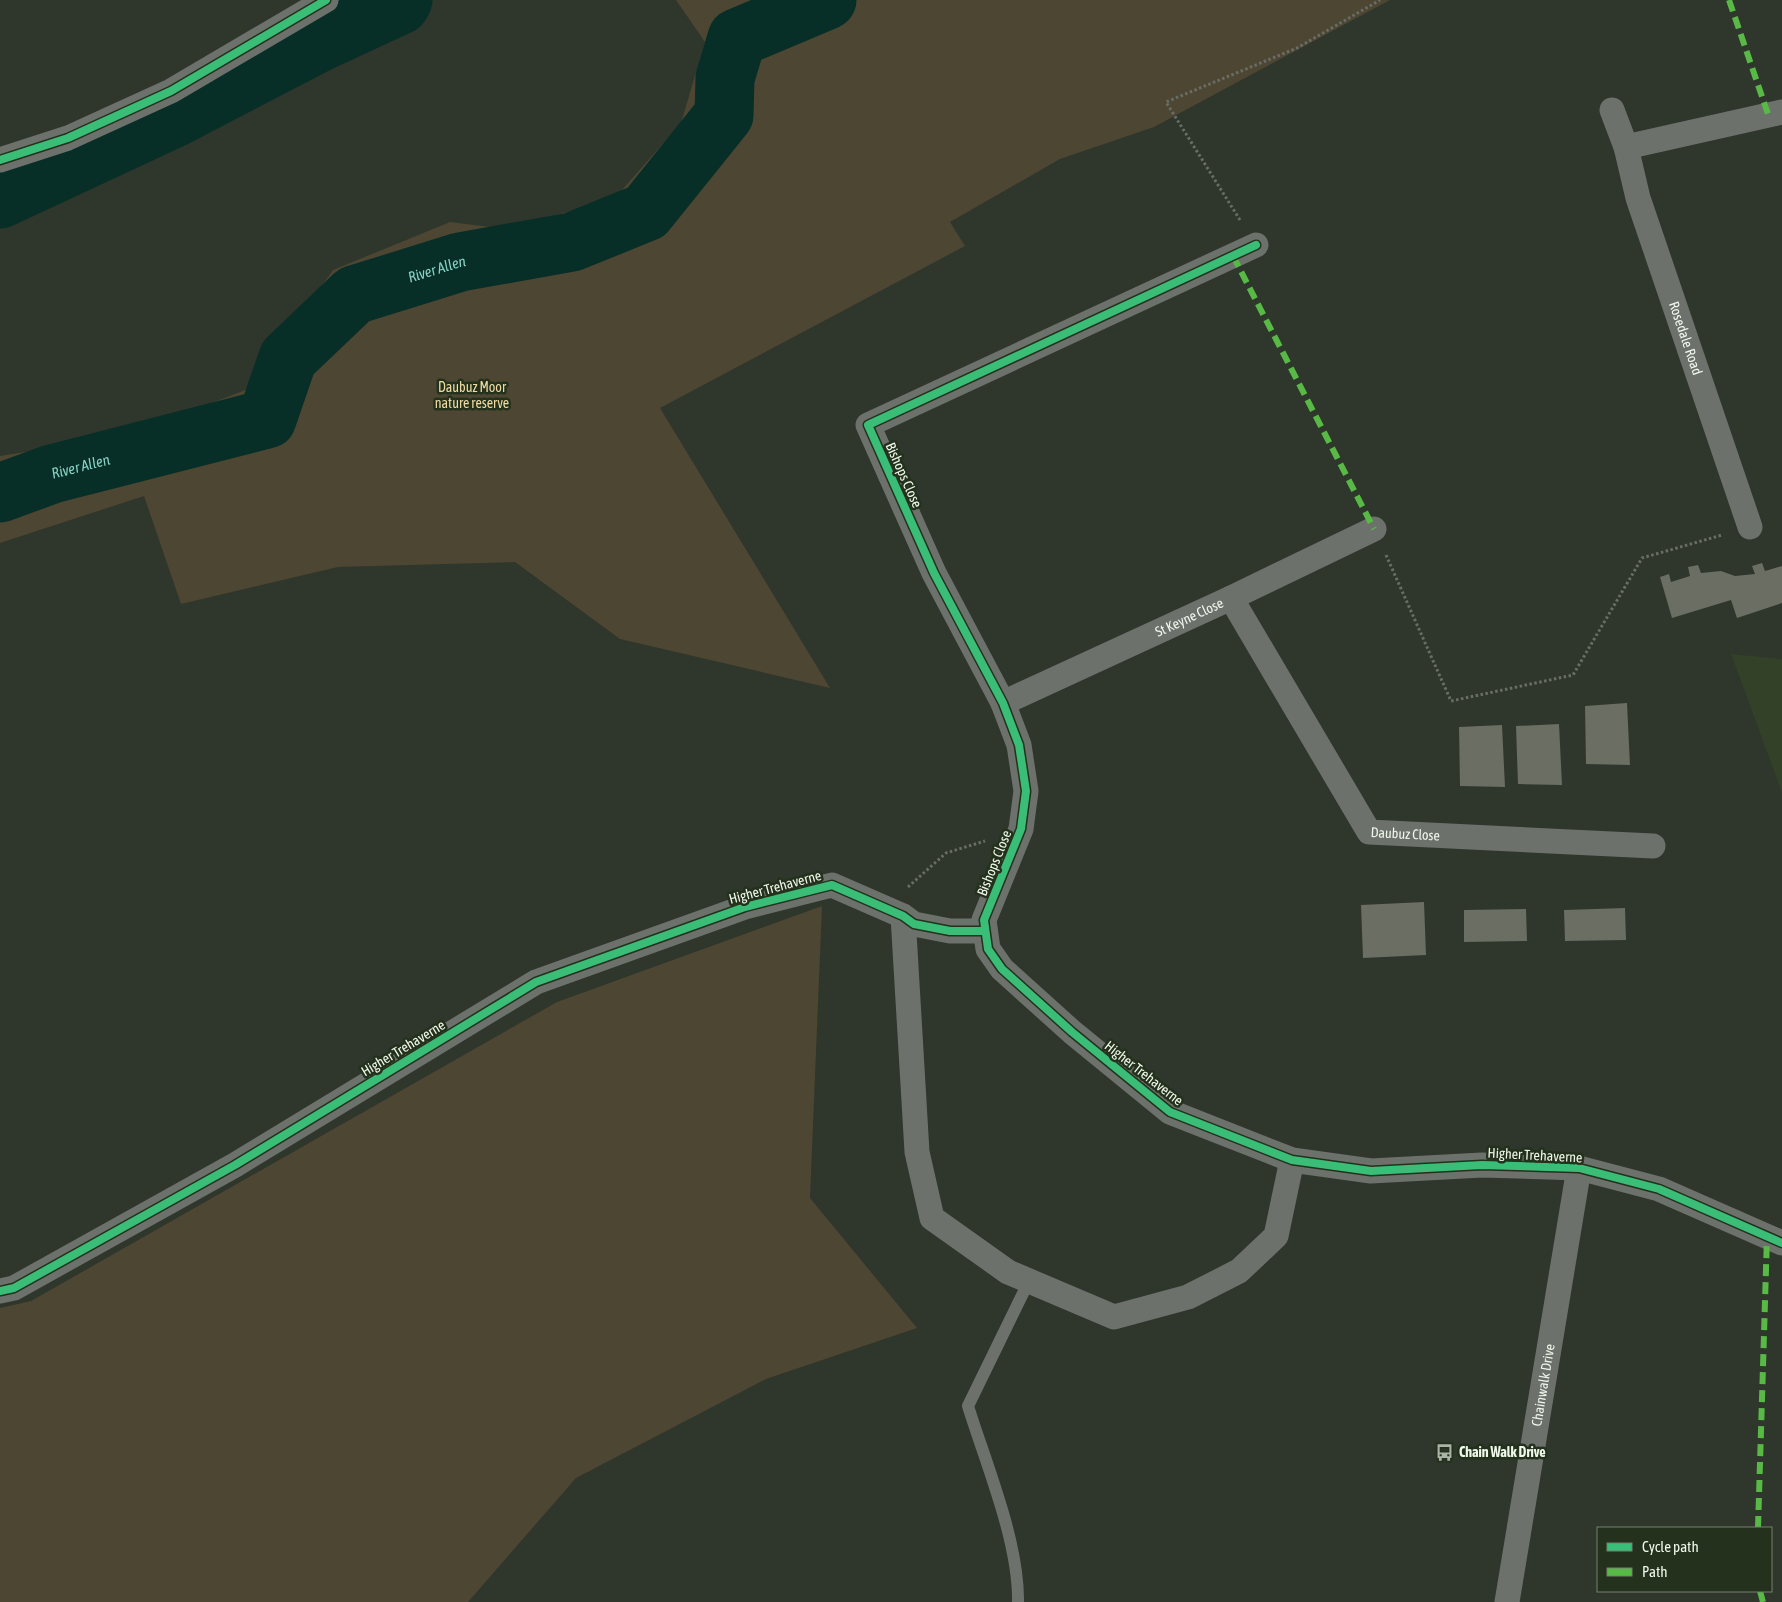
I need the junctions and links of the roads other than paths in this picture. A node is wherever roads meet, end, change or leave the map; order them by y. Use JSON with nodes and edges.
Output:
{"nodes":[{"id":1,"x":326,"y":0,"type":"edge"},
{"id":2,"x":1612,"y":110,"type":"dead end"},
{"id":3,"x":1782,"y":112,"type":"edge"},
{"id":4,"x":1626,"y":147,"type":"junction"},
{"id":5,"x":0,"y":160,"type":"edge"},
{"id":6,"x":1256,"y":245,"type":"road end"},
{"id":7,"x":1750,"y":527,"type":"road end"},
{"id":8,"x":1374,"y":529,"type":"road end"},
{"id":9,"x":1231,"y":598,"type":"junction"},
{"id":10,"x":1003,"y":703,"type":"junction"},
{"id":11,"x":1653,"y":846,"type":"dead end"},
{"id":12,"x":903,"y":916,"type":"junction"},
{"id":13,"x":984,"y":931,"type":"junction"},
{"id":14,"x":1292,"y":1160,"type":"junction"},
{"id":15,"x":1578,"y":1168,"type":"junction"},
{"id":16,"x":1782,"y":1243,"type":"edge"},
{"id":17,"x":1029,"y":1281,"type":"junction"},
{"id":18,"x":0,"y":1291,"type":"edge"},
{"id":19,"x":1018,"y":1602,"type":"edge"},
{"id":20,"x":1507,"y":1602,"type":"edge"}],
"edges":[{"from":1,"to":5,"type":"street"},
{"from":2,"to":4,"type":"street","name":"Rosedale Road"},
{"from":3,"to":4,"type":"street"},
{"from":4,"to":7,"type":"street","name":"Rosedale Road"},
{"from":6,"to":10,"type":"street","name":"Bishops Close"},
{"from":8,"to":9,"type":"street","name":"St Keyne Close"},
{"from":9,"to":10,"type":"street","name":"St Keyne Close"},
{"from":9,"to":11,"type":"street","name":"Daubuz Close"},
{"from":10,"to":13,"type":"street","name":"Bishops Close"},
{"from":12,"to":13,"type":"street","name":"Higher Trehaverne"},
{"from":12,"to":17,"type":"street"},
{"from":12,"to":18,"type":"street","name":"Higher Trehaverne"},
{"from":13,"to":14,"type":"street","name":"Higher Trehaverne"},
{"from":14,"to":15,"type":"street","name":"Higher Trehaverne"},
{"from":14,"to":17,"type":"street"},
{"from":15,"to":16,"type":"street","name":"Higher Trehaverne"},
{"from":15,"to":20,"type":"street","name":"Chainwalk Drive"},
{"from":17,"to":19,"type":"lane"}]}
